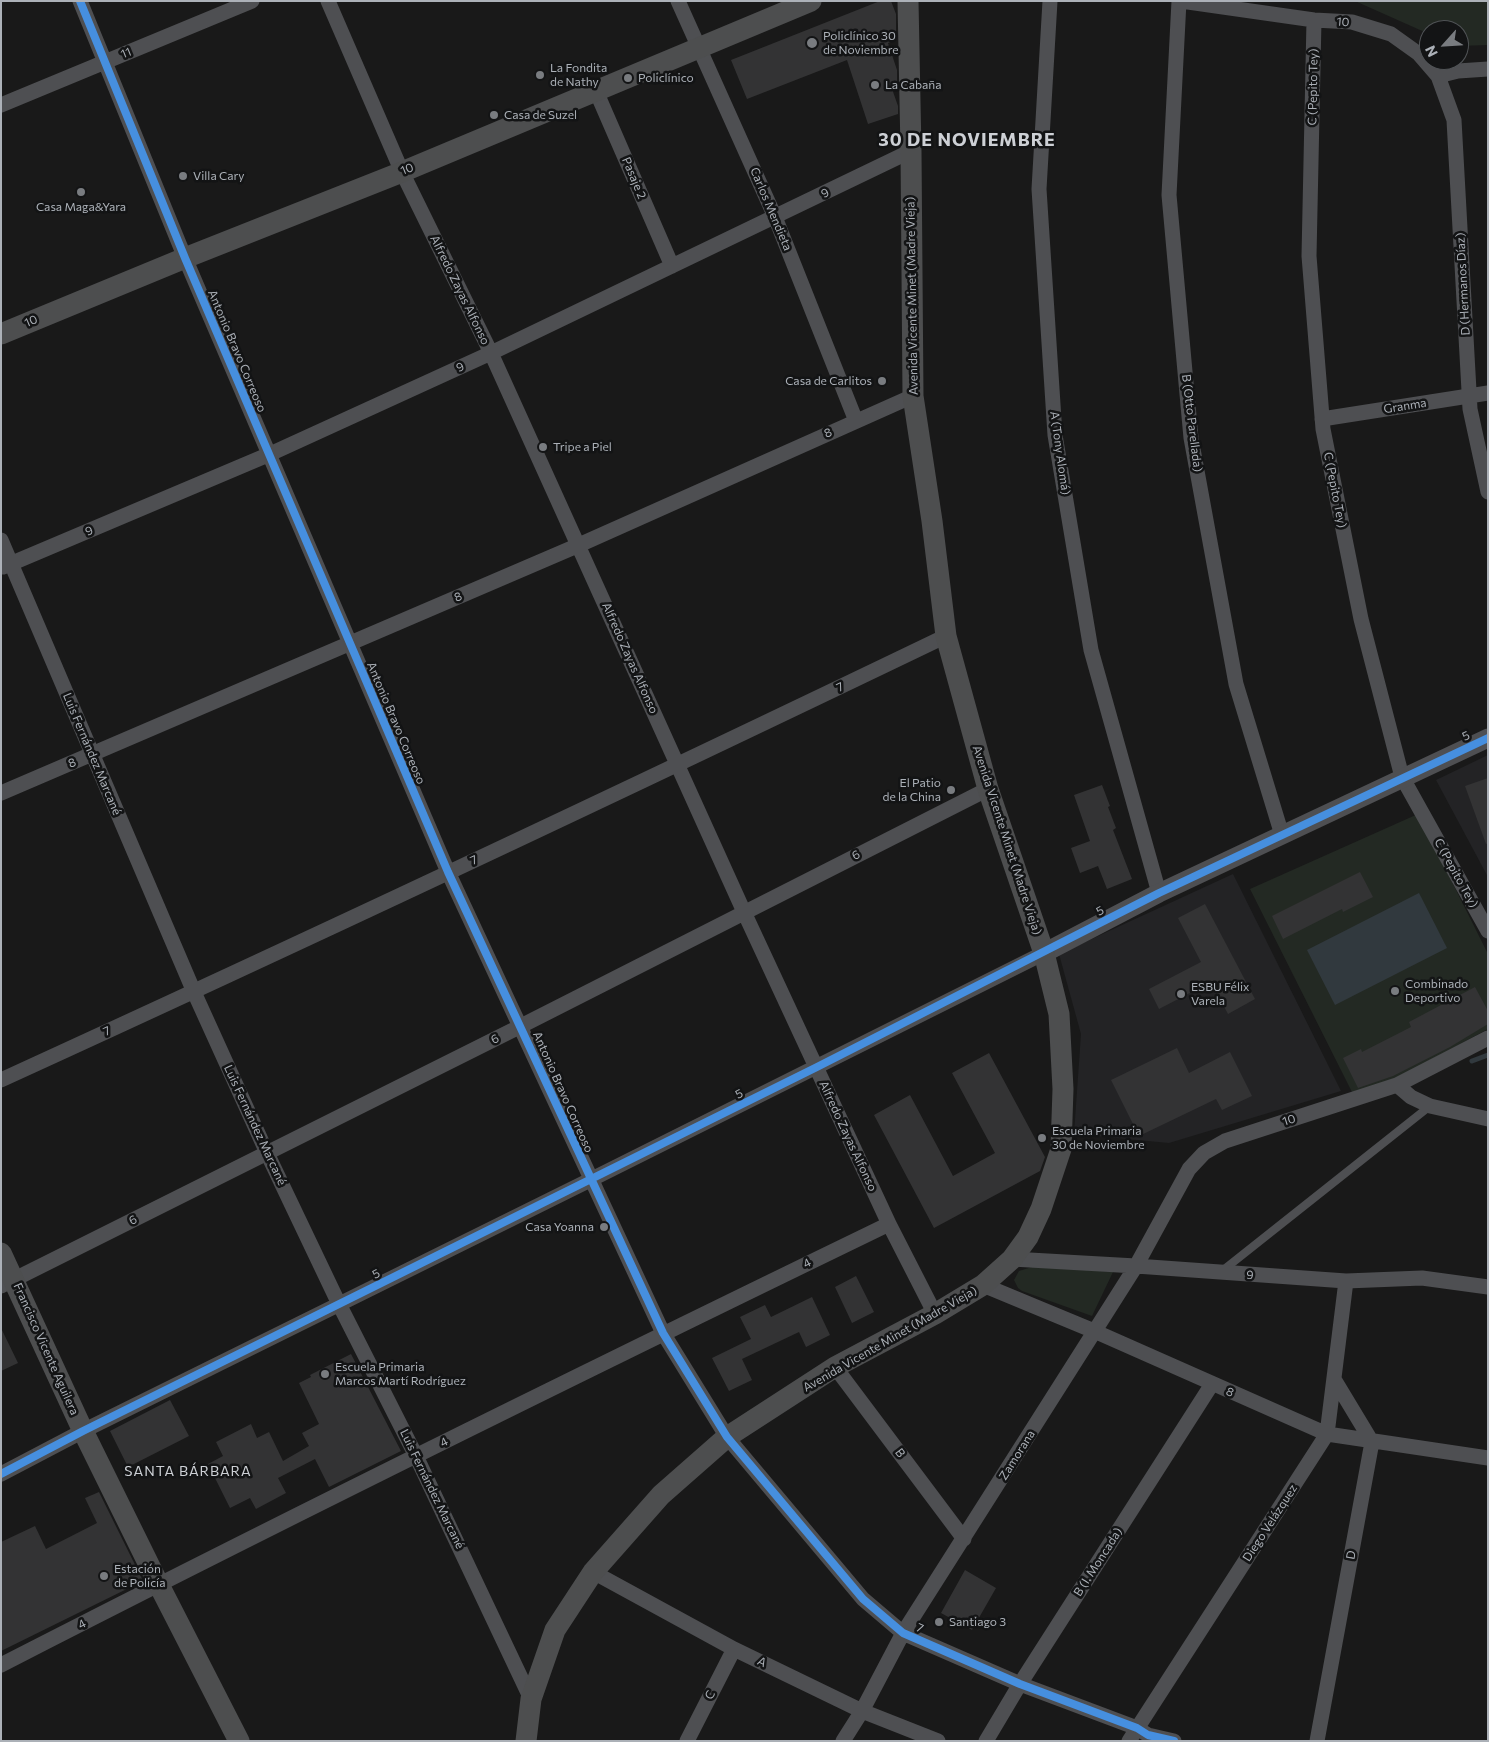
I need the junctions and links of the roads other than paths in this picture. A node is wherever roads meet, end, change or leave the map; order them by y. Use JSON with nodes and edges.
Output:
{"nodes":[{"id":1,"x":80,"y":1,"type":"edge"},
{"id":2,"x":252,"y":1,"type":"edge"},
{"id":3,"x":328,"y":1,"type":"edge"},
{"id":4,"x":678,"y":1,"type":"edge"},
{"id":5,"x":811,"y":1,"type":"edge"},
{"id":6,"x":908,"y":1,"type":"edge"},
{"id":7,"x":1050,"y":1,"type":"edge"},
{"id":8,"x":1180,"y":1,"type":"edge"},
{"id":9,"x":1314,"y":20,"type":"junction"},
{"id":10,"x":698,"y":47,"type":"junction"},
{"id":11,"x":104,"y":62,"type":"junction"},
{"id":12,"x":1488,"y":69,"type":"edge"},
{"id":13,"x":1438,"y":76,"type":"junction"},
{"id":14,"x":596,"y":90,"type":"junction"},
{"id":15,"x":1,"y":105,"type":"edge"},
{"id":16,"x":911,"y":152,"type":"junction"},
{"id":17,"x":402,"y":172,"type":"junction"},
{"id":18,"x":775,"y":217,"type":"junction"},
{"id":19,"x":185,"y":258,"type":"junction"},
{"id":20,"x":672,"y":266,"type":"junction"},
{"id":21,"x":1,"y":334,"type":"edge"},
{"id":22,"x":491,"y":353,"type":"junction"},
{"id":23,"x":1488,"y":393,"type":"edge"},
{"id":24,"x":1469,"y":395,"type":"junction"},
{"id":25,"x":913,"y":396,"type":"junction"},
{"id":26,"x":1322,"y":419,"type":"junction"},
{"id":27,"x":856,"y":421,"type":"junction"},
{"id":28,"x":270,"y":454,"type":"junction"},
{"id":29,"x":1488,"y":492,"type":"edge"},
{"id":30,"x":1,"y":540,"type":"edge"},
{"id":31,"x":579,"y":545,"type":"junction"},
{"id":32,"x":6,"y":566,"type":"edge"},
{"id":33,"x":946,"y":636,"type":"junction"},
{"id":34,"x":350,"y":644,"type":"junction"},
{"id":35,"x":1488,"y":738,"type":"edge"},
{"id":36,"x":92,"y":755,"type":"junction"},
{"id":37,"x":678,"y":765,"type":"junction"},
{"id":38,"x":1402,"y":777,"type":"junction"},
{"id":39,"x":988,"y":788,"type":"junction"},
{"id":40,"x":1,"y":793,"type":"edge"},
{"id":41,"x":1282,"y":835,"type":"junction"},
{"id":42,"x":448,"y":872,"type":"junction"},
{"id":43,"x":1159,"y":893,"type":"junction"},
{"id":44,"x":744,"y":912,"type":"junction"},
{"id":45,"x":1488,"y":931,"type":"edge"},
{"id":46,"x":1044,"y":952,"type":"junction"},
{"id":47,"x":194,"y":992,"type":"junction"},
{"id":48,"x":521,"y":1026,"type":"junction"},
{"id":49,"x":1488,"y":1038,"type":"edge"},
{"id":50,"x":817,"y":1067,"type":"junction"},
{"id":51,"x":1,"y":1080,"type":"edge"},
{"id":52,"x":1397,"y":1085,"type":"junction"},
{"id":53,"x":1430,"y":1106,"type":"junction"},
{"id":54,"x":1488,"y":1119,"type":"edge"},
{"id":55,"x":267,"y":1153,"type":"junction"},
{"id":56,"x":1188,"y":1169,"type":"joint"},
{"id":57,"x":590,"y":1180,"type":"junction"},
{"id":58,"x":889,"y":1224,"type":"junction"},
{"id":59,"x":1,"y":1253,"type":"edge"},
{"id":60,"x":1012,"y":1259,"type":"junction"},
{"id":61,"x":1136,"y":1266,"type":"junction"},
{"id":62,"x":1220,"y":1273,"type":"junction"},
{"id":63,"x":1346,"y":1281,"type":"junction"},
{"id":64,"x":8,"y":1283,"type":"edge"},
{"id":65,"x":983,"y":1285,"type":"junction"},
{"id":66,"x":1488,"y":1287,"type":"edge"},
{"id":67,"x":340,"y":1304,"type":"junction"},
{"id":68,"x":935,"y":1314,"type":"junction"},
{"id":69,"x":1094,"y":1331,"type":"junction"},
{"id":70,"x":663,"y":1334,"type":"junction"},
{"id":71,"x":835,"y":1367,"type":"junction"},
{"id":72,"x":1334,"y":1379,"type":"junction"},
{"id":73,"x":1212,"y":1384,"type":"junction"},
{"id":74,"x":83,"y":1431,"type":"junction"},
{"id":75,"x":1327,"y":1434,"type":"junction"},
{"id":76,"x":727,"y":1437,"type":"junction"},
{"id":77,"x":1372,"y":1442,"type":"junction"},
{"id":78,"x":416,"y":1456,"type":"junction"},
{"id":79,"x":1488,"y":1458,"type":"edge"},
{"id":80,"x":1,"y":1474,"type":"edge"},
{"id":81,"x":964,"y":1539,"type":"junction"},
{"id":82,"x":593,"y":1572,"type":"junction"},
{"id":83,"x":159,"y":1584,"type":"junction"},
{"id":84,"x":903,"y":1633,"type":"junction"},
{"id":85,"x":734,"y":1649,"type":"junction"},
{"id":86,"x":1,"y":1666,"type":"edge"},
{"id":87,"x":1020,"y":1684,"type":"junction"},
{"id":88,"x":532,"y":1700,"type":"junction"},
{"id":89,"x":862,"y":1711,"type":"junction"},
{"id":90,"x":1140,"y":1736,"type":"edge"},
{"id":91,"x":239,"y":1741,"type":"edge"},
{"id":92,"x":526,"y":1741,"type":"edge"},
{"id":93,"x":687,"y":1741,"type":"edge"},
{"id":94,"x":843,"y":1741,"type":"edge"},
{"id":95,"x":938,"y":1741,"type":"edge"},
{"id":96,"x":986,"y":1741,"type":"edge"},
{"id":97,"x":1174,"y":1741,"type":"edge"},
{"id":98,"x":1317,"y":1741,"type":"edge"}],
"edges":[{"from":1,"to":11,"type":"street","name":"Antonio Bravo Correoso"},
{"from":2,"to":11,"type":"street","name":"11"},
{"from":3,"to":17,"type":"street","name":"Alfredo Zayas Alfonso"},
{"from":4,"to":10,"type":"street","name":"Carlos Mendieta"},
{"from":5,"to":10,"type":"main road","name":"10"},
{"from":6,"to":16,"type":"main road","name":"Avenida Vicente Minet (Madre Vieja)"},
{"from":7,"to":43,"type":"street","name":"A (Tony Alomá)"},
{"from":8,"to":9,"type":"street","name":"10"},
{"from":8,"to":41,"type":"street","name":"B (Otto Parellada)"},
{"from":9,"to":13,"type":"street","name":"10"},
{"from":9,"to":26,"type":"street","name":"C (Pepito Tey)"},
{"from":10,"to":14,"type":"main road","name":"10"},
{"from":10,"to":18,"type":"street","name":"Carlos Mendieta"},
{"from":11,"to":15,"type":"street","name":"11"},
{"from":11,"to":19,"type":"street","name":"Antonio Bravo Correoso"},
{"from":12,"to":13,"type":"street"},
{"from":13,"to":24,"type":"street","name":"D (Hermanos Díaz)"},
{"from":14,"to":17,"type":"main road","name":"10"},
{"from":14,"to":20,"type":"street","name":"Pasaje 2"},
{"from":16,"to":18,"type":"street","name":"9"},
{"from":16,"to":25,"type":"main road","name":"Avenida Vicente Minet (Madre Vieja)"},
{"from":17,"to":19,"type":"main road","name":"10"},
{"from":17,"to":22,"type":"street","name":"Alfredo Zayas Alfonso"},
{"from":18,"to":20,"type":"street","name":"9"},
{"from":18,"to":27,"type":"street","name":"Carlos Mendieta"},
{"from":19,"to":21,"type":"main road","name":"10"},
{"from":19,"to":28,"type":"street","name":"Antonio Bravo Correoso"},
{"from":20,"to":22,"type":"street","name":"9"},
{"from":22,"to":28,"type":"street","name":"9"},
{"from":22,"to":31,"type":"street","name":"Alfredo Zayas Alfonso"},
{"from":23,"to":24,"type":"street","name":"Granma"},
{"from":24,"to":26,"type":"street","name":"Granma"},
{"from":24,"to":29,"type":"street","name":"D (Hermanos Díaz)"},
{"from":25,"to":27,"type":"street","name":"8"},
{"from":25,"to":33,"type":"main road","name":"Avenida Vicente Minet (Madre Vieja)"},
{"from":26,"to":38,"type":"street","name":"C (Pepito Tey)"},
{"from":27,"to":31,"type":"street","name":"8"},
{"from":28,"to":32,"type":"street","name":"9"},
{"from":28,"to":34,"type":"street","name":"Antonio Bravo Correoso"},
{"from":30,"to":32,"type":"street","name":"Luis Fernández Marcané"},
{"from":31,"to":34,"type":"street","name":"8"},
{"from":31,"to":37,"type":"street","name":"Alfredo Zayas Alfonso"},
{"from":32,"to":36,"type":"street","name":"Luis Fernández Marcané"},
{"from":33,"to":37,"type":"street","name":"7"},
{"from":33,"to":39,"type":"main road","name":"Avenida Vicente Minet (Madre Vieja)"},
{"from":34,"to":36,"type":"street","name":"8"},
{"from":34,"to":42,"type":"street","name":"Antonio Bravo Correoso"},
{"from":35,"to":38,"type":"street","name":"5"},
{"from":36,"to":40,"type":"street","name":"8"},
{"from":36,"to":47,"type":"street","name":"Luis Fernández Marcané"},
{"from":37,"to":42,"type":"street","name":"7"},
{"from":37,"to":44,"type":"street","name":"Alfredo Zayas Alfonso"},
{"from":38,"to":41,"type":"street","name":"5"},
{"from":38,"to":45,"type":"street","name":"C (Pepito Tey)"},
{"from":39,"to":44,"type":"street","name":"6"},
{"from":39,"to":46,"type":"main road","name":"Avenida Vicente Minet (Madre Vieja)"},
{"from":41,"to":43,"type":"street","name":"5"},
{"from":42,"to":47,"type":"street","name":"7"},
{"from":42,"to":48,"type":"street","name":"Antonio Bravo Correoso"},
{"from":43,"to":46,"type":"street","name":"5"},
{"from":44,"to":48,"type":"street","name":"6"},
{"from":44,"to":50,"type":"street","name":"Alfredo Zayas Alfonso"},
{"from":46,"to":50,"type":"street","name":"5"},
{"from":46,"to":60,"type":"main road","name":"Avenida Vicente Minet (Madre Vieja)"},
{"from":47,"to":51,"type":"street","name":"7"},
{"from":47,"to":55,"type":"street","name":"Luis Fernández Marcané"},
{"from":48,"to":55,"type":"street","name":"6"},
{"from":48,"to":57,"type":"street","name":"Antonio Bravo Correoso"},
{"from":49,"to":52,"type":"street","name":"10"},
{"from":50,"to":57,"type":"street","name":"5"},
{"from":50,"to":58,"type":"street","name":"Alfredo Zayas Alfonso"},
{"from":52,"to":53,"type":"street"},
{"from":52,"to":56,"type":"street","name":"10"},
{"from":53,"to":54,"type":"street"},
{"from":53,"to":62,"type":"lane"},
{"from":55,"to":64,"type":"street","name":"6"},
{"from":55,"to":67,"type":"street","name":"Luis Fernández Marcané"},
{"from":56,"to":61,"type":"street","name":"Zamorana"},
{"from":57,"to":67,"type":"street","name":"5"},
{"from":57,"to":70,"type":"street","name":"Antonio Bravo Correoso"},
{"from":58,"to":68,"type":"street","name":"Alfredo Zayas Alfonso"},
{"from":58,"to":70,"type":"street","name":"4"},
{"from":59,"to":64,"type":"main road","name":"Francisco Vicente Aguilera"},
{"from":60,"to":61,"type":"street","name":"9"},
{"from":60,"to":65,"type":"main road","name":"Avenida Vicente Minet (Madre Vieja)"},
{"from":61,"to":62,"type":"street","name":"9"},
{"from":61,"to":69,"type":"street","name":"Zamorana"},
{"from":62,"to":63,"type":"street","name":"9"},
{"from":63,"to":66,"type":"street","name":"9"},
{"from":63,"to":72,"type":"street","name":"Diego Velázquez"},
{"from":64,"to":74,"type":"main road","name":"Francisco Vicente Aguilera"},
{"from":65,"to":68,"type":"main road","name":"Avenida Vicente Minet (Madre Vieja)"},
{"from":65,"to":69,"type":"street","name":"8"},
{"from":67,"to":74,"type":"street","name":"5"},
{"from":67,"to":78,"type":"street","name":"Luis Fernández Marcané"},
{"from":68,"to":71,"type":"main road","name":"Avenida Vicente Minet (Madre Vieja)"},
{"from":69,"to":73,"type":"street","name":"8"},
{"from":69,"to":81,"type":"street","name":"Zamorana"},
{"from":70,"to":76,"type":"street","name":"Antonio Bravo Correoso"},
{"from":70,"to":78,"type":"street","name":"4"},
{"from":71,"to":76,"type":"main road","name":"Avenida Vicente Minet (Madre Vieja)"},
{"from":71,"to":81,"type":"street","name":"B"},
{"from":72,"to":75,"type":"street","name":"Diego Velázquez"},
{"from":72,"to":77,"type":"street"},
{"from":73,"to":75,"type":"street","name":"8"},
{"from":73,"to":87,"type":"street","name":"B (I. Moncada)"},
{"from":74,"to":80,"type":"street","name":"5"},
{"from":74,"to":83,"type":"main road","name":"Francisco Vicente Aguilera"},
{"from":75,"to":77,"type":"street","name":"8"},
{"from":75,"to":90,"type":"street","name":"Diego Velázquez"},
{"from":76,"to":82,"type":"main road","name":"Avenida Vicente Minet (Madre Vieja)"},
{"from":76,"to":84,"type":"street","name":"7"},
{"from":77,"to":79,"type":"street","name":"8"},
{"from":77,"to":98,"type":"street","name":"D"},
{"from":78,"to":83,"type":"street","name":"4"},
{"from":78,"to":88,"type":"street","name":"Luis Fernández Marcané"},
{"from":81,"to":84,"type":"street","name":"Zamorana"},
{"from":82,"to":85,"type":"street","name":"A"},
{"from":82,"to":88,"type":"main road","name":"Avenida Vicente Minet (Madre Vieja)"},
{"from":83,"to":86,"type":"street","name":"4"},
{"from":83,"to":91,"type":"main road","name":"Francisco Vicente Aguilera"},
{"from":84,"to":87,"type":"street","name":"7"},
{"from":84,"to":89,"type":"street","name":"Zamorana"},
{"from":85,"to":89,"type":"street","name":"A"},
{"from":85,"to":93,"type":"street","name":"C"},
{"from":87,"to":90,"type":"street","name":"7"},
{"from":87,"to":96,"type":"street","name":"B (I. Moncada)"},
{"from":88,"to":92,"type":"main road","name":"Avenida Vicente Minet (Madre Vieja)"},
{"from":89,"to":94,"type":"street","name":"Zamorana"},
{"from":89,"to":95,"type":"street","name":"A"},
{"from":90,"to":97,"type":"street","name":"7"}]}
